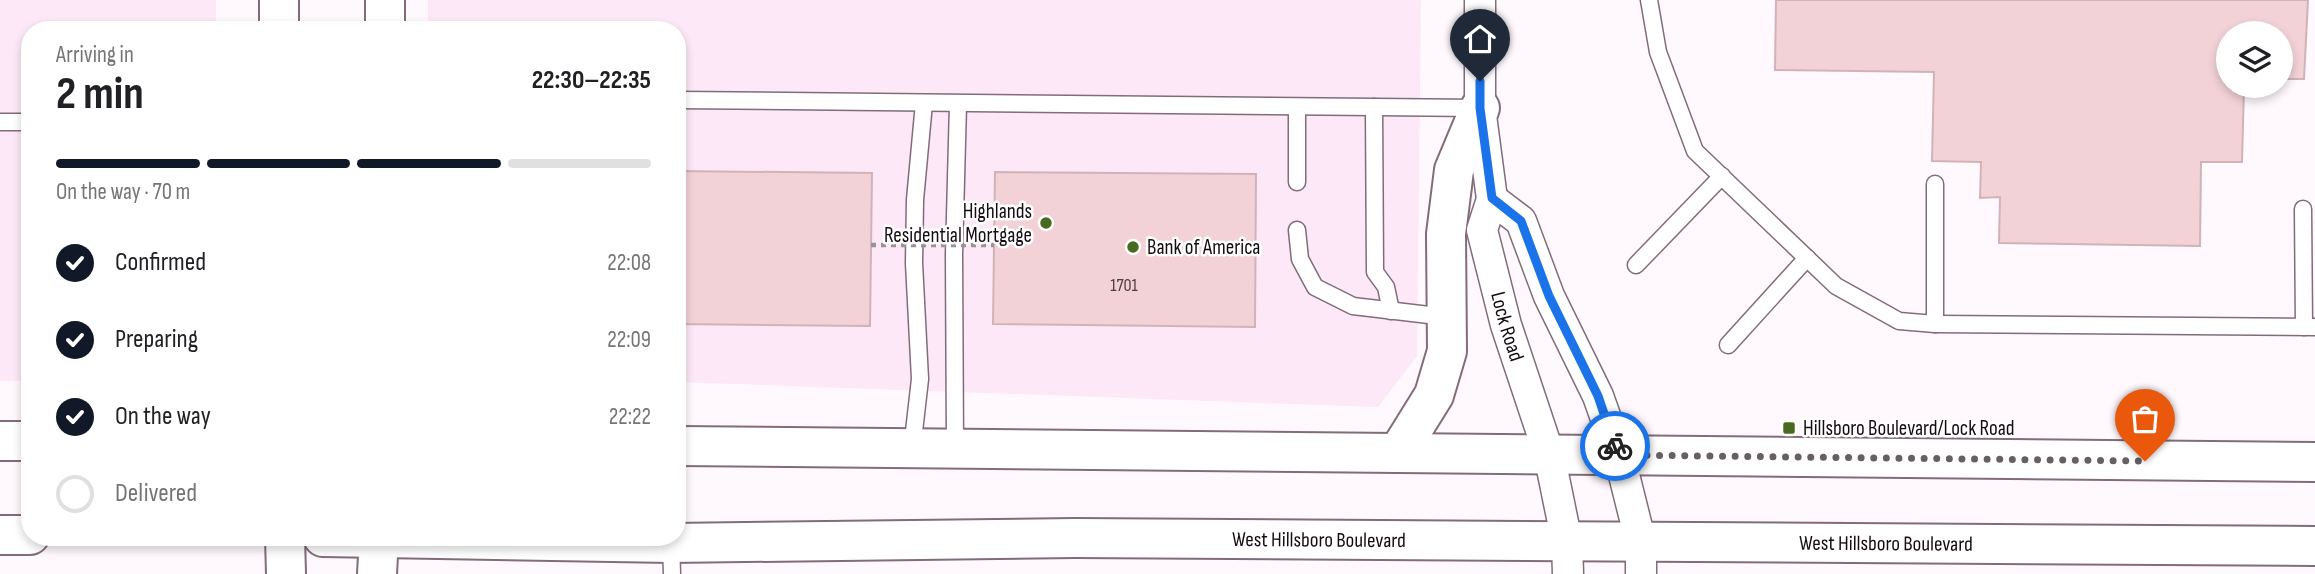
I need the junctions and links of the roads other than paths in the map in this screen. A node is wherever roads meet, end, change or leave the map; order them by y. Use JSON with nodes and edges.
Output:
{"nodes":[{"id":1,"x":279,"y":0,"type":"edge"},
{"id":2,"x":385,"y":0,"type":"edge"},
{"id":3,"x":1480,"y":0,"type":"edge"},
{"id":4,"x":1649,"y":0,"type":"edge"},
{"id":5,"x":279,"y":21,"type":"edge"},
{"id":6,"x":385,"y":21,"type":"edge"},
{"id":7,"x":686,"y":100,"type":"edge"},
{"id":8,"x":924,"y":103,"type":"junction"},
{"id":9,"x":958,"y":104,"type":"junction"},
{"id":10,"x":1297,"y":107,"type":"junction"},
{"id":11,"x":1374,"y":107,"type":"junction"},
{"id":12,"x":1480,"y":108,"type":"junction"},
{"id":13,"x":0,"y":122,"type":"edge"},
{"id":14,"x":21,"y":122,"type":"edge"},
{"id":15,"x":1721,"y":176,"type":"junction"},
{"id":16,"x":1297,"y":182,"type":"dead end"},
{"id":17,"x":1935,"y":184,"type":"dead end"},
{"id":18,"x":1492,"y":198,"type":"junction"},
{"id":19,"x":2304,"y":209,"type":"dead end"},
{"id":20,"x":1297,"y":230,"type":"dead end"},
{"id":21,"x":1807,"y":258,"type":"junction"},
{"id":22,"x":1636,"y":265,"type":"dead end"},
{"id":23,"x":1391,"y":311,"type":"junction"},
{"id":24,"x":1446,"y":317,"type":"junction"},
{"id":25,"x":1935,"y":324,"type":"junction"},
{"id":26,"x":2310,"y":327,"type":"edge"},
{"id":27,"x":1728,"y":345,"type":"dead end"},
{"id":28,"x":0,"y":441,"type":"edge"},
{"id":29,"x":21,"y":441,"type":"edge"},
{"id":30,"x":686,"y":446,"type":"edge"},
{"id":31,"x":912,"y":449,"type":"junction"},
{"id":32,"x":955,"y":449,"type":"junction"},
{"id":33,"x":1398,"y":453,"type":"junction"},
{"id":34,"x":1549,"y":454,"type":"junction"},
{"id":35,"x":1619,"y":455,"type":"junction"},
{"id":36,"x":2315,"y":463,"type":"edge"},
{"id":37,"x":0,"y":535,"type":"edge"},
{"id":38,"x":21,"y":535,"type":"edge"},
{"id":39,"x":285,"y":546,"type":"edge"},
{"id":40,"x":362,"y":546,"type":"edge"},
{"id":41,"x":2315,"y":546,"type":"edge"},
{"id":42,"x":379,"y":550,"type":"edge"},
{"id":43,"x":1567,"y":558,"type":"edge"},
{"id":44,"x":1641,"y":558,"type":"edge"},
{"id":45,"x":672,"y":559,"type":"edge"},
{"id":46,"x":286,"y":574,"type":"edge"}],
"edges":[{"from":1,"to":5,"type":"main road"},
{"from":2,"to":6,"type":"main road"},
{"from":3,"to":12,"type":"street","name":"Lock Road"},
{"from":4,"to":15,"type":"lane"},
{"from":7,"to":8,"type":"lane"},
{"from":8,"to":9,"type":"lane"},
{"from":8,"to":31,"type":"lane"},
{"from":9,"to":10,"type":"lane"},
{"from":9,"to":32,"type":"lane"},
{"from":10,"to":11,"type":"lane"},
{"from":10,"to":16,"type":"lane"},
{"from":11,"to":12,"type":"lane"},
{"from":11,"to":23,"type":"lane"},
{"from":12,"to":18,"type":"street","name":"Lock Road"},
{"from":12,"to":24,"type":"main road"},
{"from":13,"to":14,"type":"lane"},
{"from":15,"to":21,"type":"lane"},
{"from":15,"to":22,"type":"lane"},
{"from":17,"to":25,"type":"lane"},
{"from":18,"to":34,"type":"street","name":"Lock Road"},
{"from":18,"to":35,"type":"street"},
{"from":19,"to":26,"type":"lane"},
{"from":20,"to":23,"type":"lane"},
{"from":21,"to":25,"type":"lane"},
{"from":21,"to":27,"type":"lane"},
{"from":23,"to":24,"type":"lane"},
{"from":24,"to":33,"type":"main road"},
{"from":25,"to":26,"type":"lane"},
{"from":28,"to":29,"type":"main road"},
{"from":30,"to":31,"type":"main road"},
{"from":31,"to":32,"type":"main road"},
{"from":32,"to":33,"type":"main road"},
{"from":33,"to":34,"type":"main road"},
{"from":34,"to":35,"type":"main road"},
{"from":34,"to":43,"type":"street","name":"Lock Road"},
{"from":35,"to":36,"type":"main road"},
{"from":35,"to":44,"type":"street"},
{"from":37,"to":38,"type":"main road"},
{"from":39,"to":46,"type":"main road"},
{"from":40,"to":42,"type":"main road","name":"West Hillsboro Boulevard"},
{"from":41,"to":44,"type":"main road","name":"West Hillsboro Boulevard"},
{"from":42,"to":45,"type":"main road","name":"West Hillsboro Boulevard"},
{"from":43,"to":44,"type":"main road","name":"West Hillsboro Boulevard"},
{"from":43,"to":45,"type":"main road","name":"West Hillsboro Boulevard"}]}
